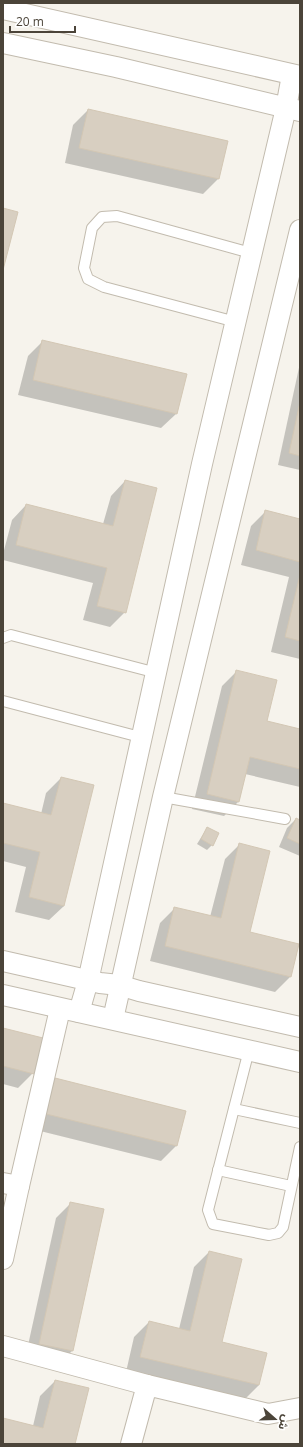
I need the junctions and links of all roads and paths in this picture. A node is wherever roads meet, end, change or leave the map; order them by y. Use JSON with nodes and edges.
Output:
{"nodes":[{"id":1,"x":3,"y":9,"type":"edge"},
{"id":2,"x":3,"y":43,"type":"edge"},
{"id":3,"x":296,"y":75,"type":"edge"},
{"id":4,"x":293,"y":110,"type":"edge"},
{"id":5,"x":300,"y":230,"type":"edge"},
{"id":6,"x":251,"y":253,"type":"junction"},
{"id":7,"x":236,"y":322,"type":"junction"},
{"id":8,"x":3,"y":638,"type":"edge"},
{"id":9,"x":157,"y":673,"type":"junction"},
{"id":10,"x":3,"y":701,"type":"edge"},
{"id":11,"x":140,"y":737,"type":"junction"},
{"id":12,"x":163,"y":797,"type":"junction"},
{"id":13,"x":286,"y":819,"type":"dead end"},
{"id":14,"x":3,"y":961,"type":"edge"},
{"id":15,"x":88,"y":981,"type":"junction"},
{"id":16,"x":119,"y":985,"type":"junction"},
{"id":17,"x":3,"y":995,"type":"edge"},
{"id":18,"x":69,"y":1010,"type":"junction"},
{"id":19,"x":113,"y":1019,"type":"junction"},
{"id":20,"x":300,"y":1027,"type":"edge"},
{"id":21,"x":249,"y":1050,"type":"junction"},
{"id":22,"x":300,"y":1062,"type":"edge"},
{"id":23,"x":234,"y":1109,"type":"junction"},
{"id":24,"x":300,"y":1123,"type":"edge"},
{"id":25,"x":300,"y":1147,"type":"edge"},
{"id":26,"x":218,"y":1170,"type":"junction"},
{"id":27,"x":11,"y":1184,"type":"edge"},
{"id":28,"x":291,"y":1186,"type":"junction"},
{"id":29,"x":3,"y":1259,"type":"edge"},
{"id":30,"x":3,"y":1346,"type":"edge"},
{"id":31,"x":147,"y":1385,"type":"junction"},
{"id":32,"x":300,"y":1408,"type":"edge"},
{"id":33,"x":131,"y":1444,"type":"edge"}],
"edges":[{"from":1,"to":3,"type":"street"},
{"from":2,"to":4,"type":"street"},
{"from":3,"to":4,"type":"street"},
{"from":4,"to":6,"type":"street"},
{"from":5,"to":12,"type":"street"},
{"from":6,"to":7,"type":"street"},
{"from":6,"to":7,"type":"lane"},
{"from":7,"to":9,"type":"street"},
{"from":8,"to":9,"type":"lane"},
{"from":9,"to":11,"type":"street"},
{"from":10,"to":11,"type":"lane"},
{"from":11,"to":15,"type":"street"},
{"from":12,"to":13,"type":"lane"},
{"from":12,"to":16,"type":"street"},
{"from":14,"to":15,"type":"street"},
{"from":15,"to":16,"type":"street"},
{"from":15,"to":18,"type":"street"},
{"from":16,"to":19,"type":"street"},
{"from":16,"to":20,"type":"street"},
{"from":17,"to":18,"type":"street"},
{"from":18,"to":19,"type":"street"},
{"from":18,"to":27,"type":"street"},
{"from":19,"to":21,"type":"street"},
{"from":21,"to":22,"type":"street"},
{"from":21,"to":23,"type":"lane"},
{"from":23,"to":24,"type":"lane"},
{"from":23,"to":26,"type":"lane"},
{"from":25,"to":28,"type":"lane"},
{"from":26,"to":28,"type":"lane"},
{"from":26,"to":28,"type":"lane"},
{"from":27,"to":29,"type":"street"},
{"from":30,"to":31,"type":"street"},
{"from":31,"to":32,"type":"street"},
{"from":31,"to":33,"type":"street"}]}
